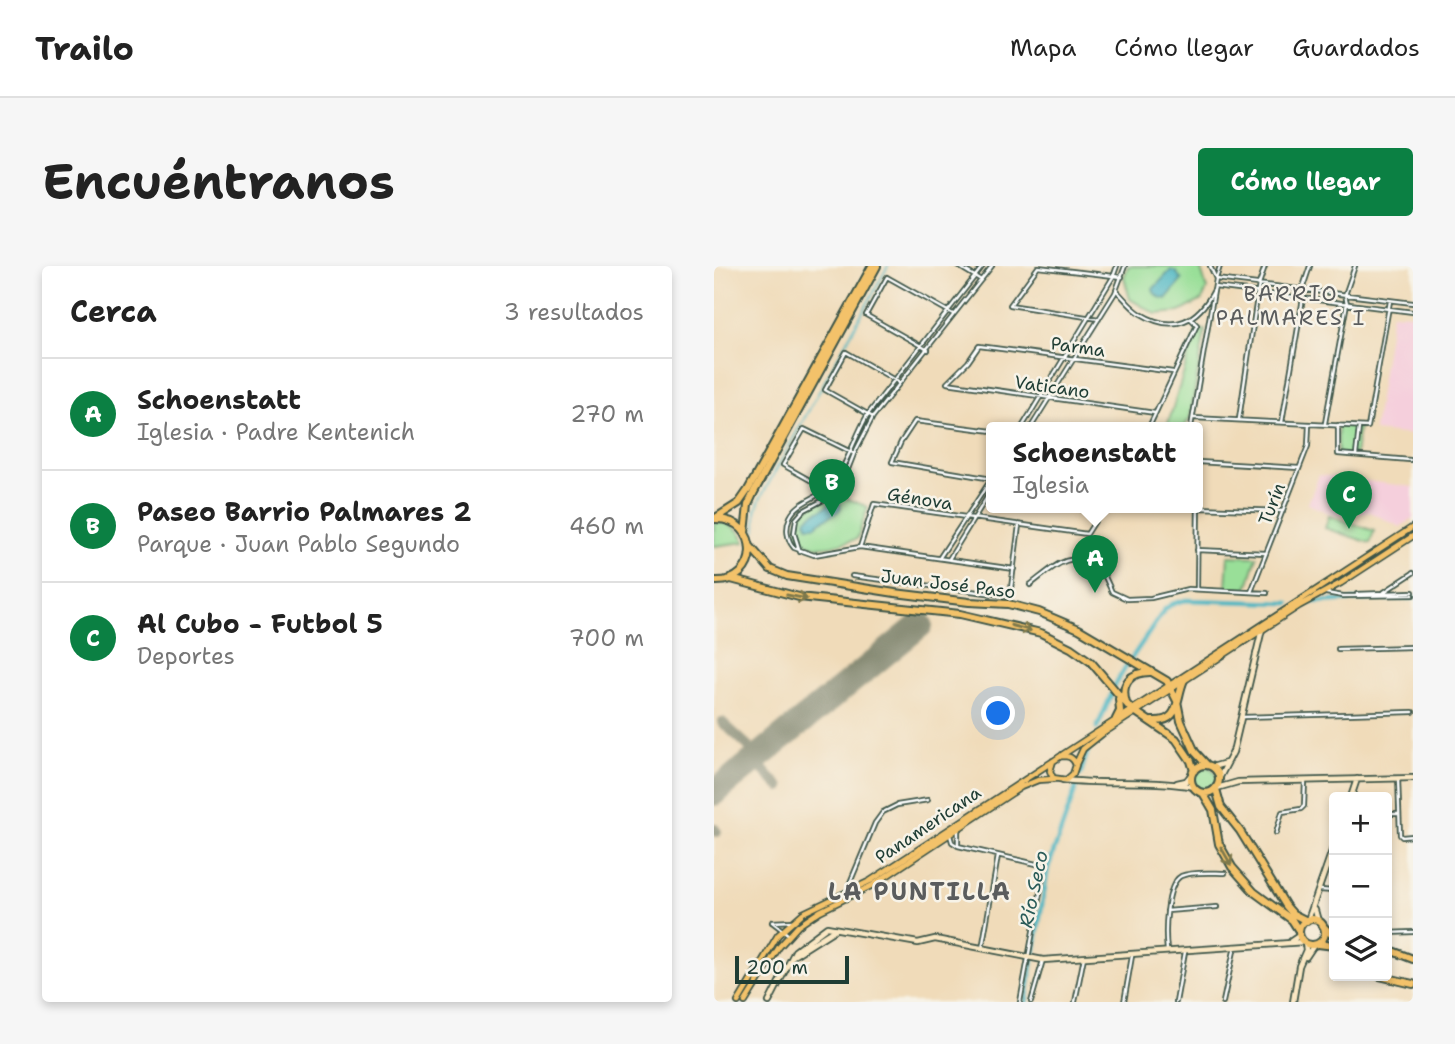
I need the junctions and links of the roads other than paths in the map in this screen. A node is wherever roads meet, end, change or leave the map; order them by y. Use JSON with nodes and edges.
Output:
{"nodes":[{"id":1,"x":872,"y":266,"type":"edge"},
{"id":2,"x":877,"y":266,"type":"edge"},
{"id":3,"x":958,"y":266,"type":"edge"},
{"id":4,"x":983,"y":266,"type":"edge"},
{"id":5,"x":992,"y":266,"type":"edge"},
{"id":6,"x":1117,"y":266,"type":"edge"},
{"id":7,"x":1125,"y":266,"type":"edge"},
{"id":8,"x":1210,"y":266,"type":"edge"},
{"id":9,"x":1220,"y":266,"type":"edge"},
{"id":10,"x":1265,"y":266,"type":"edge"},
{"id":11,"x":1310,"y":266,"type":"edge"},
{"id":12,"x":1355,"y":266,"type":"edge"},
{"id":13,"x":1038,"y":267,"type":"edge"},
{"id":14,"x":975,"y":276,"type":"junction"},
{"id":15,"x":1114,"y":277,"type":"junction"},
{"id":16,"x":1122,"y":277,"type":"junction"},
{"id":17,"x":1216,"y":279,"type":"junction"},
{"id":18,"x":981,"y":280,"type":"junction"},
{"id":19,"x":1259,"y":284,"type":"junction"},
{"id":20,"x":1215,"y":287,"type":"junction"},
{"id":21,"x":1116,"y":290,"type":"junction"},
{"id":22,"x":1302,"y":290,"type":"junction"},
{"id":23,"x":1259,"y":293,"type":"junction"},
{"id":24,"x":1345,"y":295,"type":"junction"},
{"id":25,"x":1303,"y":298,"type":"junction"},
{"id":26,"x":1390,"y":301,"type":"junction"},
{"id":27,"x":1347,"y":303,"type":"junction"},
{"id":28,"x":1413,"y":303,"type":"edge"},
{"id":29,"x":1389,"y":309,"type":"junction"},
{"id":30,"x":948,"y":310,"type":"junction"},
{"id":31,"x":1413,"y":312,"type":"edge"},
{"id":32,"x":955,"y":315,"type":"junction"},
{"id":33,"x":1089,"y":317,"type":"junction"},
{"id":34,"x":1099,"y":319,"type":"junction"},
{"id":35,"x":1191,"y":319,"type":"junction"},
{"id":36,"x":1197,"y":325,"type":"junction"},
{"id":37,"x":1209,"y":327,"type":"junction"},
{"id":38,"x":921,"y":345,"type":"junction"},
{"id":39,"x":928,"y":350,"type":"junction"},
{"id":40,"x":1065,"y":357,"type":"junction"},
{"id":41,"x":1075,"y":358,"type":"junction"},
{"id":42,"x":1173,"y":372,"type":"junction"},
{"id":43,"x":894,"y":379,"type":"junction"},
{"id":44,"x":900,"y":383,"type":"junction"},
{"id":45,"x":947,"y":383,"type":"joint"},
{"id":46,"x":1040,"y":398,"type":"junction"},
{"id":47,"x":1050,"y":399,"type":"junction"},
{"id":48,"x":1155,"y":413,"type":"junction"},
{"id":49,"x":867,"y":414,"type":"junction"},
{"id":50,"x":873,"y":418,"type":"junction"},
{"id":51,"x":1195,"y":418,"type":"junction"},
{"id":52,"x":1239,"y":419,"type":"junction"},
{"id":53,"x":1024,"y":422,"type":"edge"},
{"id":54,"x":1034,"y":422,"type":"edge"},
{"id":55,"x":1151,"y":422,"type":"edge"},
{"id":56,"x":1193,"y":422,"type":"edge"},
{"id":57,"x":1282,"y":422,"type":"junction"},
{"id":58,"x":1309,"y":424,"type":"junction"},
{"id":59,"x":1325,"y":425,"type":"junction"},
{"id":60,"x":1338,"y":425,"type":"junction"},
{"id":61,"x":1359,"y":427,"type":"junction"},
{"id":62,"x":986,"y":430,"type":"edge"},
{"id":63,"x":848,"y":451,"type":"junction"},
{"id":64,"x":854,"y":454,"type":"junction"},
{"id":65,"x":1355,"y":455,"type":"junction"},
{"id":66,"x":1410,"y":460,"type":"dead end"},
{"id":67,"x":1203,"y":462,"type":"edge"},
{"id":68,"x":1299,"y":468,"type":"junction"},
{"id":69,"x":986,"y":477,"type":"edge"},
{"id":70,"x":986,"y":487,"type":"edge"},
{"id":71,"x":827,"y":490,"type":"junction"},
{"id":72,"x":833,"y":494,"type":"junction"},
{"id":73,"x":986,"y":498,"type":"edge"},
{"id":74,"x":1203,"y":508,"type":"edge"},
{"id":75,"x":1283,"y":512,"type":"junction"},
{"id":76,"x":1100,"y":513,"type":"edge"},
{"id":77,"x":1199,"y":513,"type":"edge"},
{"id":78,"x":965,"y":518,"type":"junction"},
{"id":79,"x":714,"y":519,"type":"edge"},
{"id":80,"x":973,"y":519,"type":"junction"},
{"id":81,"x":1019,"y":525,"type":"junction"},
{"id":82,"x":1413,"y":527,"type":"edge"},
{"id":83,"x":745,"y":533,"type":"junction"},
{"id":84,"x":1413,"y":536,"type":"edge"},
{"id":85,"x":750,"y":546,"type":"junction"},
{"id":86,"x":860,"y":547,"type":"junction"},
{"id":87,"x":1197,"y":550,"type":"junction"},
{"id":88,"x":800,"y":552,"type":"junction"},
{"id":89,"x":1266,"y":553,"type":"junction"},
{"id":90,"x":940,"y":557,"type":"junction"},
{"id":91,"x":949,"y":559,"type":"junction"},
{"id":92,"x":1014,"y":569,"type":"junction"},
{"id":93,"x":1413,"y":573,"type":"edge"},
{"id":94,"x":852,"y":576,"type":"dead end"},
{"id":95,"x":731,"y":579,"type":"junction"},
{"id":96,"x":714,"y":581,"type":"edge"},
{"id":97,"x":1030,"y":585,"type":"dead end"},
{"id":98,"x":1197,"y":589,"type":"junction"},
{"id":99,"x":1251,"y":592,"type":"junction"},
{"id":100,"x":1321,"y":592,"type":"junction"},
{"id":101,"x":1384,"y":592,"type":"junction"},
{"id":102,"x":1267,"y":593,"type":"dead end"},
{"id":103,"x":1413,"y":593,"type":"edge"},
{"id":104,"x":1343,"y":596,"type":"junction"},
{"id":105,"x":1307,"y":599,"type":"junction"},
{"id":106,"x":1295,"y":604,"type":"junction"},
{"id":107,"x":1262,"y":629,"type":"junction"},
{"id":108,"x":1413,"y":647,"type":"edge"},
{"id":109,"x":1338,"y":649,"type":"dead end"},
{"id":110,"x":1155,"y":674,"type":"junction"},
{"id":111,"x":1184,"y":680,"type":"junction"},
{"id":112,"x":1170,"y":686,"type":"junction"},
{"id":113,"x":1118,"y":697,"type":"junction"},
{"id":114,"x":1177,"y":701,"type":"junction"},
{"id":115,"x":1131,"y":709,"type":"junction"},
{"id":116,"x":1413,"y":712,"type":"edge"},
{"id":117,"x":1242,"y":717,"type":"junction"},
{"id":118,"x":1116,"y":719,"type":"junction"},
{"id":119,"x":1146,"y":719,"type":"junction"},
{"id":120,"x":1061,"y":756,"type":"junction"},
{"id":121,"x":1230,"y":760,"type":"junction"},
{"id":122,"x":1054,"y":761,"type":"junction"},
{"id":123,"x":1210,"y":766,"type":"junction"},
{"id":124,"x":1076,"y":768,"type":"junction"},
{"id":125,"x":1193,"y":773,"type":"junction"},
{"id":126,"x":1220,"y":778,"type":"junction"},
{"id":127,"x":1398,"y":778,"type":"junction"},
{"id":128,"x":1413,"y":778,"type":"edge"},
{"id":129,"x":1055,"y":779,"type":"junction"},
{"id":130,"x":1357,"y":779,"type":"junction"},
{"id":131,"x":1063,"y":780,"type":"junction"},
{"id":132,"x":1305,"y":781,"type":"junction"},
{"id":133,"x":1238,"y":782,"type":"junction"},
{"id":134,"x":1092,"y":783,"type":"junction"},
{"id":135,"x":1169,"y":784,"type":"junction"},
{"id":136,"x":1194,"y":788,"type":"junction"},
{"id":137,"x":1216,"y":789,"type":"junction"},
{"id":138,"x":1353,"y":792,"type":"edge"},
{"id":139,"x":1203,"y":793,"type":"junction"},
{"id":140,"x":928,"y":800,"type":"dead end"},
{"id":141,"x":1392,"y":814,"type":"edge"},
{"id":142,"x":1399,"y":814,"type":"junction"},
{"id":143,"x":952,"y":828,"type":"junction"},
{"id":144,"x":958,"y":829,"type":"junction"},
{"id":145,"x":1276,"y":833,"type":"dead end"},
{"id":146,"x":950,"y":835,"type":"junction"},
{"id":147,"x":1413,"y":836,"type":"edge"},
{"id":148,"x":942,"y":840,"type":"junction"},
{"id":149,"x":952,"y":842,"type":"junction"},
{"id":150,"x":958,"y":846,"type":"junction"},
{"id":151,"x":1330,"y":855,"type":"edge"},
{"id":152,"x":998,"y":856,"type":"junction"},
{"id":153,"x":1326,"y":867,"type":"junction"},
{"id":154,"x":1329,"y":867,"type":"edge"},
{"id":155,"x":1225,"y":873,"type":"dead end"},
{"id":156,"x":1320,"y":890,"type":"junction"},
{"id":157,"x":850,"y":891,"type":"junction"},
{"id":158,"x":1329,"y":891,"type":"edge"},
{"id":159,"x":1315,"y":905,"type":"junction"},
{"id":160,"x":1217,"y":907,"type":"dead end"},
{"id":161,"x":1167,"y":911,"type":"junction"},
{"id":162,"x":793,"y":921,"type":"junction"},
{"id":163,"x":1307,"y":921,"type":"junction"},
{"id":164,"x":1321,"y":924,"type":"junction"},
{"id":165,"x":782,"y":931,"type":"junction"},
{"id":166,"x":1299,"y":932,"type":"junction"},
{"id":167,"x":1329,"y":932,"type":"edge"},
{"id":168,"x":1413,"y":932,"type":"edge"},
{"id":169,"x":1392,"y":933,"type":"edge"},
{"id":170,"x":789,"y":935,"type":"junction"},
{"id":171,"x":1284,"y":943,"type":"junction"},
{"id":172,"x":1302,"y":943,"type":"junction"},
{"id":173,"x":1316,"y":944,"type":"junction"},
{"id":174,"x":1329,"y":945,"type":"edge"},
{"id":175,"x":1235,"y":946,"type":"junction"},
{"id":176,"x":982,"y":948,"type":"junction"},
{"id":177,"x":1185,"y":949,"type":"junction"},
{"id":178,"x":1167,"y":950,"type":"junction"},
{"id":179,"x":1392,"y":951,"type":"edge"},
{"id":180,"x":1133,"y":953,"type":"junction"},
{"id":181,"x":1084,"y":957,"type":"junction"},
{"id":182,"x":1029,"y":958,"type":"junction"},
{"id":183,"x":1413,"y":959,"type":"edge"},
{"id":184,"x":1043,"y":960,"type":"junction"},
{"id":185,"x":1392,"y":979,"type":"edge"},
{"id":186,"x":1297,"y":980,"type":"junction"},
{"id":187,"x":1413,"y":984,"type":"edge"},
{"id":188,"x":738,"y":1002,"type":"edge"},
{"id":189,"x":745,"y":1002,"type":"edge"},
{"id":190,"x":769,"y":1002,"type":"edge"},
{"id":191,"x":1020,"y":1002,"type":"edge"},
{"id":192,"x":1031,"y":1002,"type":"edge"},
{"id":193,"x":1075,"y":1002,"type":"edge"},
{"id":194,"x":1124,"y":1002,"type":"edge"},
{"id":195,"x":1176,"y":1002,"type":"edge"},
{"id":196,"x":1223,"y":1002,"type":"edge"},
{"id":197,"x":1293,"y":1002,"type":"edge"}],
"edges":[{"from":1,"to":79,"type":"highway"},
{"from":2,"to":83,"type":"highway"},
{"from":3,"to":14,"type":"street"},
{"from":4,"to":14,"type":"street"},
{"from":5,"to":18,"type":"street"},
{"from":6,"to":15,"type":"street"},
{"from":7,"to":16,"type":"street"},
{"from":8,"to":17,"type":"street"},
{"from":9,"to":17,"type":"street"},
{"from":10,"to":19,"type":"street"},
{"from":11,"to":22,"type":"street"},
{"from":12,"to":24,"type":"street"},
{"from":13,"to":15,"type":"street"},
{"from":13,"to":33,"type":"street"},
{"from":14,"to":18,"type":"street"},
{"from":14,"to":30,"type":"street"},
{"from":15,"to":16,"type":"street"},
{"from":15,"to":33,"type":"street"},
{"from":16,"to":21,"type":"street"},
{"from":17,"to":19,"type":"street"},
{"from":17,"to":20,"type":"street"},
{"from":18,"to":32,"type":"street"},
{"from":19,"to":22,"type":"street"},
{"from":19,"to":23,"type":"street"},
{"from":20,"to":23,"type":"street"},
{"from":20,"to":35,"type":"street"},
{"from":20,"to":37,"type":"street"},
{"from":21,"to":34,"type":"street"},
{"from":21,"to":35,"type":"street"},
{"from":22,"to":24,"type":"street"},
{"from":22,"to":25,"type":"street"},
{"from":23,"to":25,"type":"street"},
{"from":23,"to":52,"type":"street"},
{"from":24,"to":26,"type":"street"},
{"from":24,"to":27,"type":"street"},
{"from":25,"to":27,"type":"street"},
{"from":25,"to":57,"type":"street"},
{"from":26,"to":28,"type":"street"},
{"from":26,"to":29,"type":"street"},
{"from":27,"to":29,"type":"street"},
{"from":27,"to":59,"type":"street"},
{"from":29,"to":31,"type":"street"},
{"from":29,"to":61,"type":"street"},
{"from":30,"to":32,"type":"street"},
{"from":30,"to":38,"type":"street"},
{"from":30,"to":38,"type":"street"},
{"from":32,"to":39,"type":"street"},
{"from":33,"to":34,"type":"street"},
{"from":33,"to":40,"type":"street"},
{"from":34,"to":41,"type":"street"},
{"from":35,"to":36,"type":"street"},
{"from":36,"to":37,"type":"street"},
{"from":36,"to":42,"type":"street"},
{"from":37,"to":51,"type":"street"},
{"from":38,"to":39,"type":"street"},
{"from":38,"to":43,"type":"street"},
{"from":39,"to":44,"type":"street"},
{"from":40,"to":41,"type":"street","name":"Parma"},
{"from":40,"to":45,"type":"street","name":"Parma"},
{"from":40,"to":46,"type":"street"},
{"from":41,"to":42,"type":"street","name":"Parma"},
{"from":41,"to":47,"type":"street"},
{"from":42,"to":48,"type":"street"},
{"from":43,"to":44,"type":"street"},
{"from":43,"to":49,"type":"street"},
{"from":43,"to":49,"type":"street"},
{"from":44,"to":50,"type":"street"},
{"from":45,"to":46,"type":"street","name":"Vaticano"},
{"from":46,"to":47,"type":"street","name":"Vaticano"},
{"from":46,"to":53,"type":"street"},
{"from":47,"to":48,"type":"street","name":"Vaticano"},
{"from":47,"to":54,"type":"street"},
{"from":48,"to":55,"type":"street"},
{"from":49,"to":50,"type":"street"},
{"from":49,"to":63,"type":"street"},
{"from":50,"to":64,"type":"street"},
{"from":51,"to":52,"type":"street"},
{"from":51,"to":56,"type":"street"},
{"from":52,"to":57,"type":"street"},
{"from":57,"to":58,"type":"street"},
{"from":58,"to":59,"type":"street"},
{"from":58,"to":68,"type":"street","name":"Turín"},
{"from":59,"to":60,"type":"street"},
{"from":60,"to":61,"type":"street"},
{"from":60,"to":65,"type":"street"},
{"from":61,"to":65,"type":"street"},
{"from":62,"to":69,"type":"street"},
{"from":63,"to":64,"type":"street"},
{"from":63,"to":71,"type":"street"},
{"from":63,"to":71,"type":"street"},
{"from":64,"to":72,"type":"street"},
{"from":65,"to":66,"type":"street"},
{"from":67,"to":68,"type":"street"},
{"from":68,"to":75,"type":"street","name":"Turín"},
{"from":70,"to":78,"type":"street"},
{"from":71,"to":72,"type":"street"},
{"from":71,"to":88,"type":"street"},
{"from":72,"to":88,"type":"street"},
{"from":73,"to":80,"type":"street"},
{"from":74,"to":75,"type":"street"},
{"from":75,"to":89,"type":"street","name":"Turín"},
{"from":76,"to":81,"type":"street","name":"Génova"},
{"from":77,"to":87,"type":"street"},
{"from":78,"to":80,"type":"street","name":"Génova"},
{"from":78,"to":86,"type":"street","name":"Génova"},
{"from":78,"to":90,"type":"street"},
{"from":79,"to":83,"type":"highway"},
{"from":80,"to":81,"type":"street","name":"Génova"},
{"from":80,"to":91,"type":"street"},
{"from":81,"to":92,"type":"street"},
{"from":82,"to":105,"type":"main road"},
{"from":83,"to":85,"type":"highway"},
{"from":84,"to":100,"type":"main road"},
{"from":85,"to":95,"type":"highway"},
{"from":85,"to":110,"type":"highway","name":"Juan José Paso"},
{"from":86,"to":88,"type":"street"},
{"from":86,"to":90,"type":"street"},
{"from":87,"to":89,"type":"street"},
{"from":87,"to":98,"type":"street"},
{"from":89,"to":99,"type":"street","name":"Turín"},
{"from":90,"to":91,"type":"street"},
{"from":91,"to":92,"type":"street"},
{"from":92,"to":94,"type":"street"},
{"from":93,"to":101,"type":"street"},
{"from":95,"to":96,"type":"highway"},
{"from":95,"to":113,"type":"highway","name":"Juan José Paso","one_way":true},
{"from":97,"to":98,"type":"street"},
{"from":98,"to":99,"type":"street"},
{"from":99,"to":102,"type":"street"},
{"from":100,"to":104,"type":"street"},
{"from":100,"to":105,"type":"main road"},
{"from":101,"to":103,"type":"street"},
{"from":101,"to":104,"type":"street"},
{"from":103,"to":104,"type":"street"},
{"from":105,"to":106,"type":"main road"},
{"from":106,"to":107,"type":"main road","name":"Panamericana"},
{"from":106,"to":112,"type":"main road","name":"Panamericana"},
{"from":107,"to":111,"type":"main road","name":"Panamericana"},
{"from":107,"to":117,"type":"street"},
{"from":108,"to":109,"type":"street"},
{"from":110,"to":112,"type":"highway","name":"Juan José Paso"},
{"from":110,"to":115,"type":"highway"},
{"from":111,"to":112,"type":"main road","name":"Panamericana"},
{"from":111,"to":114,"type":"highway"},
{"from":112,"to":114,"type":"highway","name":"Juan José Paso"},
{"from":112,"to":115,"type":"main road","name":"Panamericana"},
{"from":113,"to":115,"type":"highway","name":"Juan José Paso"},
{"from":113,"to":118,"type":"highway"},
{"from":114,"to":119,"type":"highway"},
{"from":114,"to":123,"type":"highway","name":"Juan José Paso"},
{"from":115,"to":118,"type":"main road","name":"Panamericana"},
{"from":115,"to":119,"type":"highway","name":"Juan José Paso"},
{"from":115,"to":124,"type":"main road","name":"Panamericana"},
{"from":116,"to":117,"type":"street"},
{"from":117,"to":121,"type":"street"},
{"from":118,"to":120,"type":"main road","name":"Panamericana"},
{"from":119,"to":125,"type":"highway","name":"Juan José Paso"},
{"from":120,"to":122,"type":"main road","name":"Panamericana"},
{"from":120,"to":124,"type":"main road"},
{"from":121,"to":123,"type":"street"},
{"from":121,"to":126,"type":"street"},
{"from":122,"to":129,"type":"main road"},
{"from":122,"to":143,"type":"main road","name":"Panamericana"},
{"from":123,"to":125,"type":"highway"},
{"from":123,"to":126,"type":"highway"},
{"from":124,"to":131,"type":"main road","name":"Panamericana"},
{"from":124,"to":134,"type":"street"},
{"from":125,"to":135,"type":"street"},
{"from":125,"to":136,"type":"highway"},
{"from":126,"to":133,"type":"street"},
{"from":126,"to":137,"type":"highway"},
{"from":127,"to":128,"type":"street"},
{"from":127,"to":130,"type":"street"},
{"from":127,"to":142,"type":"street"},
{"from":129,"to":131,"type":"main road","name":"Panamericana"},
{"from":129,"to":144,"type":"main road","name":"Panamericana"},
{"from":130,"to":132,"type":"street"},
{"from":130,"to":138,"type":"street"},
{"from":131,"to":134,"type":"street"},
{"from":132,"to":133,"type":"street"},
{"from":132,"to":145,"type":"street"},
{"from":133,"to":137,"type":"street"},
{"from":134,"to":135,"type":"street"},
{"from":135,"to":136,"type":"street"},
{"from":136,"to":139,"type":"highway"},
{"from":137,"to":139,"type":"highway"},
{"from":137,"to":163,"type":"highway"},
{"from":139,"to":166,"type":"highway","one_way":true},
{"from":140,"to":157,"type":"street"},
{"from":141,"to":142,"type":"street"},
{"from":142,"to":147,"type":"street"},
{"from":143,"to":146,"type":"street"},
{"from":143,"to":157,"type":"main road","name":"Panamericana"},
{"from":144,"to":146,"type":"main road","name":"Panamericana"},
{"from":144,"to":150,"type":"street"},
{"from":146,"to":148,"type":"main road","name":"Panamericana"},
{"from":146,"to":149,"type":"street"},
{"from":148,"to":149,"type":"main road"},
{"from":148,"to":170,"type":"main road","name":"Panamericana"},
{"from":149,"to":150,"type":"street"},
{"from":150,"to":152,"type":"street"},
{"from":151,"to":153,"type":"street"},
{"from":152,"to":176,"type":"street"},
{"from":152,"to":182,"type":"street"},
{"from":153,"to":154,"type":"street"},
{"from":153,"to":156,"type":"street"},
{"from":155,"to":161,"type":"street"},
{"from":156,"to":158,"type":"street"},
{"from":156,"to":159,"type":"street"},
{"from":157,"to":162,"type":"main road","name":"Panamericana"},
{"from":159,"to":163,"type":"street"},
{"from":159,"to":164,"type":"street"},
{"from":160,"to":161,"type":"street"},
{"from":161,"to":178,"type":"street"},
{"from":162,"to":165,"type":"main road","name":"Panamericana"},
{"from":162,"to":165,"type":"street"},
{"from":163,"to":164,"type":"highway"},
{"from":163,"to":166,"type":"highway"},
{"from":164,"to":167,"type":"highway"},
{"from":164,"to":173,"type":"highway"},
{"from":165,"to":170,"type":"street"},
{"from":165,"to":188,"type":"main road","name":"Panamericana"},
{"from":166,"to":171,"type":"street"},
{"from":166,"to":172,"type":"highway"},
{"from":168,"to":169,"type":"street"},
{"from":170,"to":189,"type":"main road","name":"Panamericana"},
{"from":171,"to":172,"type":"street"},
{"from":171,"to":175,"type":"street"},
{"from":172,"to":173,"type":"highway"},
{"from":172,"to":186,"type":"street"},
{"from":173,"to":174,"type":"highway"},
{"from":173,"to":186,"type":"street"},
{"from":175,"to":177,"type":"street"},
{"from":175,"to":196,"type":"street"},
{"from":176,"to":182,"type":"street"},
{"from":176,"to":190,"type":"street"},
{"from":177,"to":178,"type":"street"},
{"from":177,"to":195,"type":"street"},
{"from":178,"to":180,"type":"street"},
{"from":179,"to":183,"type":"highway"},
{"from":180,"to":181,"type":"street"},
{"from":180,"to":194,"type":"street"},
{"from":181,"to":184,"type":"street"},
{"from":181,"to":193,"type":"street"},
{"from":182,"to":184,"type":"street"},
{"from":182,"to":191,"type":"street"},
{"from":184,"to":192,"type":"street"},
{"from":185,"to":187,"type":"highway"},
{"from":186,"to":197,"type":"street"}]}
